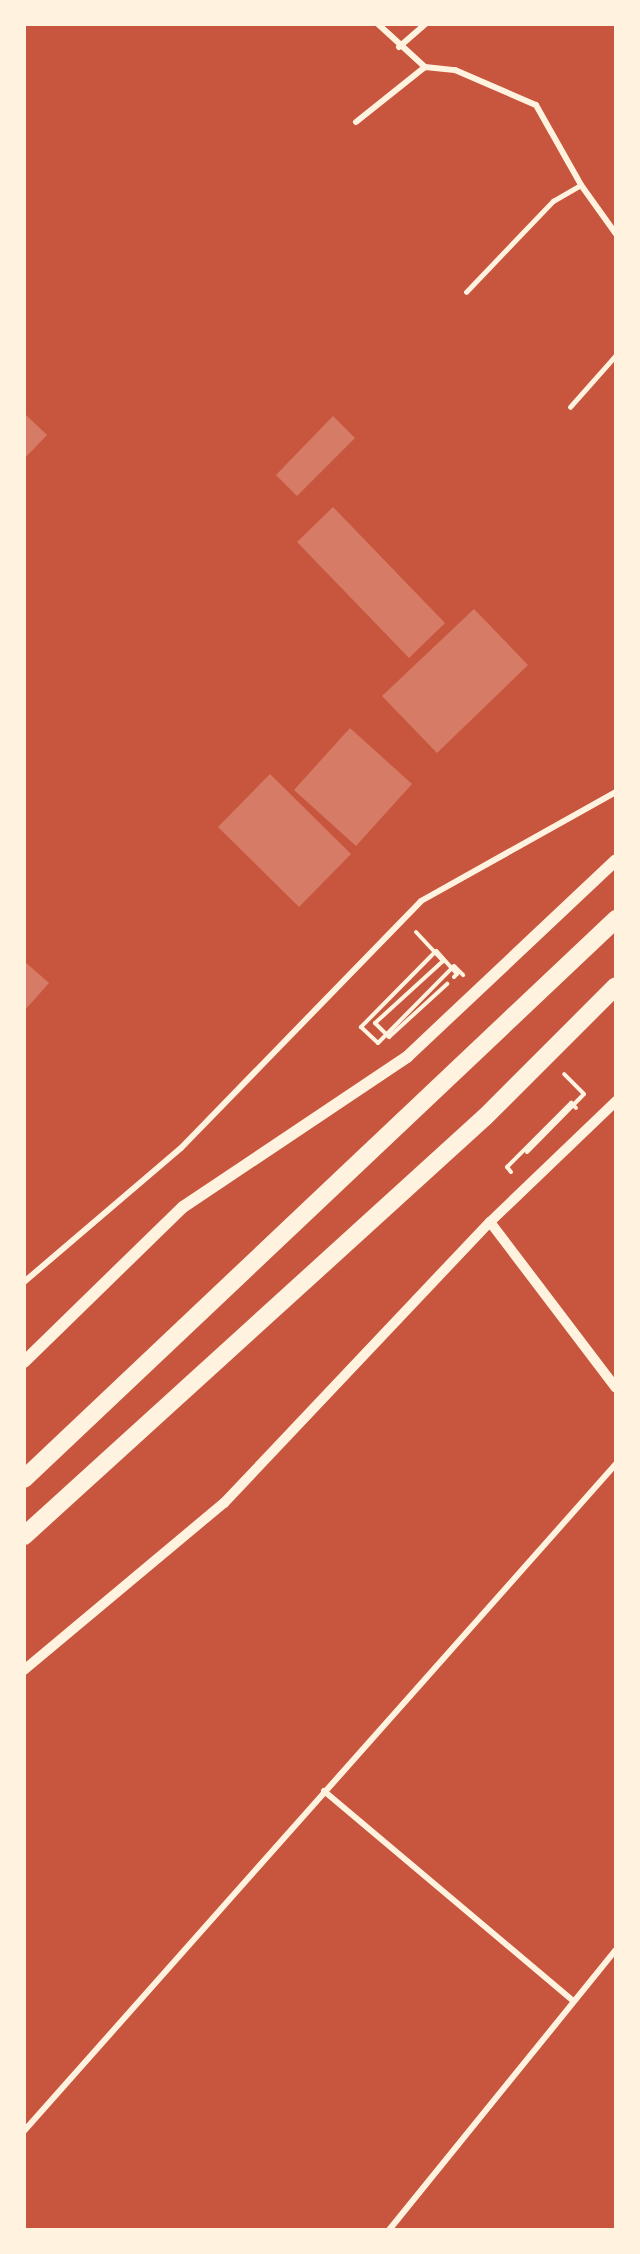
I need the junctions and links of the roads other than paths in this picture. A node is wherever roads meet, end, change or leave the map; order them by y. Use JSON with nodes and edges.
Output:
{"nodes":[{"id":1,"x":378,"y":24,"type":"edge"},
{"id":2,"x":424,"y":24,"type":"edge"},
{"id":3,"x":399,"y":47,"type":"junction"},
{"id":4,"x":425,"y":67,"type":"junction"},
{"id":5,"x":356,"y":122,"type":"dead end"},
{"id":6,"x":581,"y":185,"type":"junction"},
{"id":7,"x":615,"y":230,"type":"edge"},
{"id":8,"x":466,"y":292,"type":"dead end"},
{"id":9,"x":616,"y":355,"type":"edge"},
{"id":10,"x":570,"y":407,"type":"dead end"},
{"id":11,"x":616,"y":792,"type":"edge"},
{"id":12,"x":616,"y":860,"type":"edge"},
{"id":13,"x":616,"y":919,"type":"edge"},
{"id":14,"x":616,"y":986,"type":"edge"},
{"id":15,"x":616,"y":1101,"type":"edge"},
{"id":16,"x":490,"y":1222,"type":"junction"},
{"id":17,"x":24,"y":1282,"type":"edge"},
{"id":18,"x":24,"y":1362,"type":"edge"},
{"id":19,"x":616,"y":1388,"type":"edge"},
{"id":20,"x":616,"y":1464,"type":"edge"},
{"id":21,"x":24,"y":1479,"type":"edge"},
{"id":22,"x":24,"y":1536,"type":"edge"},
{"id":23,"x":24,"y":1670,"type":"edge"},
{"id":24,"x":324,"y":1791,"type":"junction"},
{"id":25,"x":616,"y":1950,"type":"edge"},
{"id":26,"x":572,"y":2000,"type":"junction"},
{"id":27,"x":24,"y":2131,"type":"edge"},
{"id":28,"x":389,"y":2230,"type":"edge"}],
"edges":[{"from":1,"to":3,"type":"street"},
{"from":2,"to":3,"type":"street"},
{"from":3,"to":4,"type":"street"},
{"from":4,"to":5,"type":"street"},
{"from":4,"to":6,"type":"street"},
{"from":6,"to":7,"type":"street"},
{"from":6,"to":8,"type":"lane"},
{"from":9,"to":10,"type":"lane"},
{"from":11,"to":17,"type":"street"},
{"from":12,"to":18,"type":"main road"},
{"from":13,"to":21,"type":"highway"},
{"from":14,"to":22,"type":"highway"},
{"from":15,"to":16,"type":"street"},
{"from":16,"to":19,"type":"street"},
{"from":16,"to":23,"type":"street"},
{"from":20,"to":24,"type":"street"},
{"from":24,"to":26,"type":"street"},
{"from":24,"to":27,"type":"street"},
{"from":25,"to":26,"type":"street"},
{"from":26,"to":28,"type":"street"}]}
